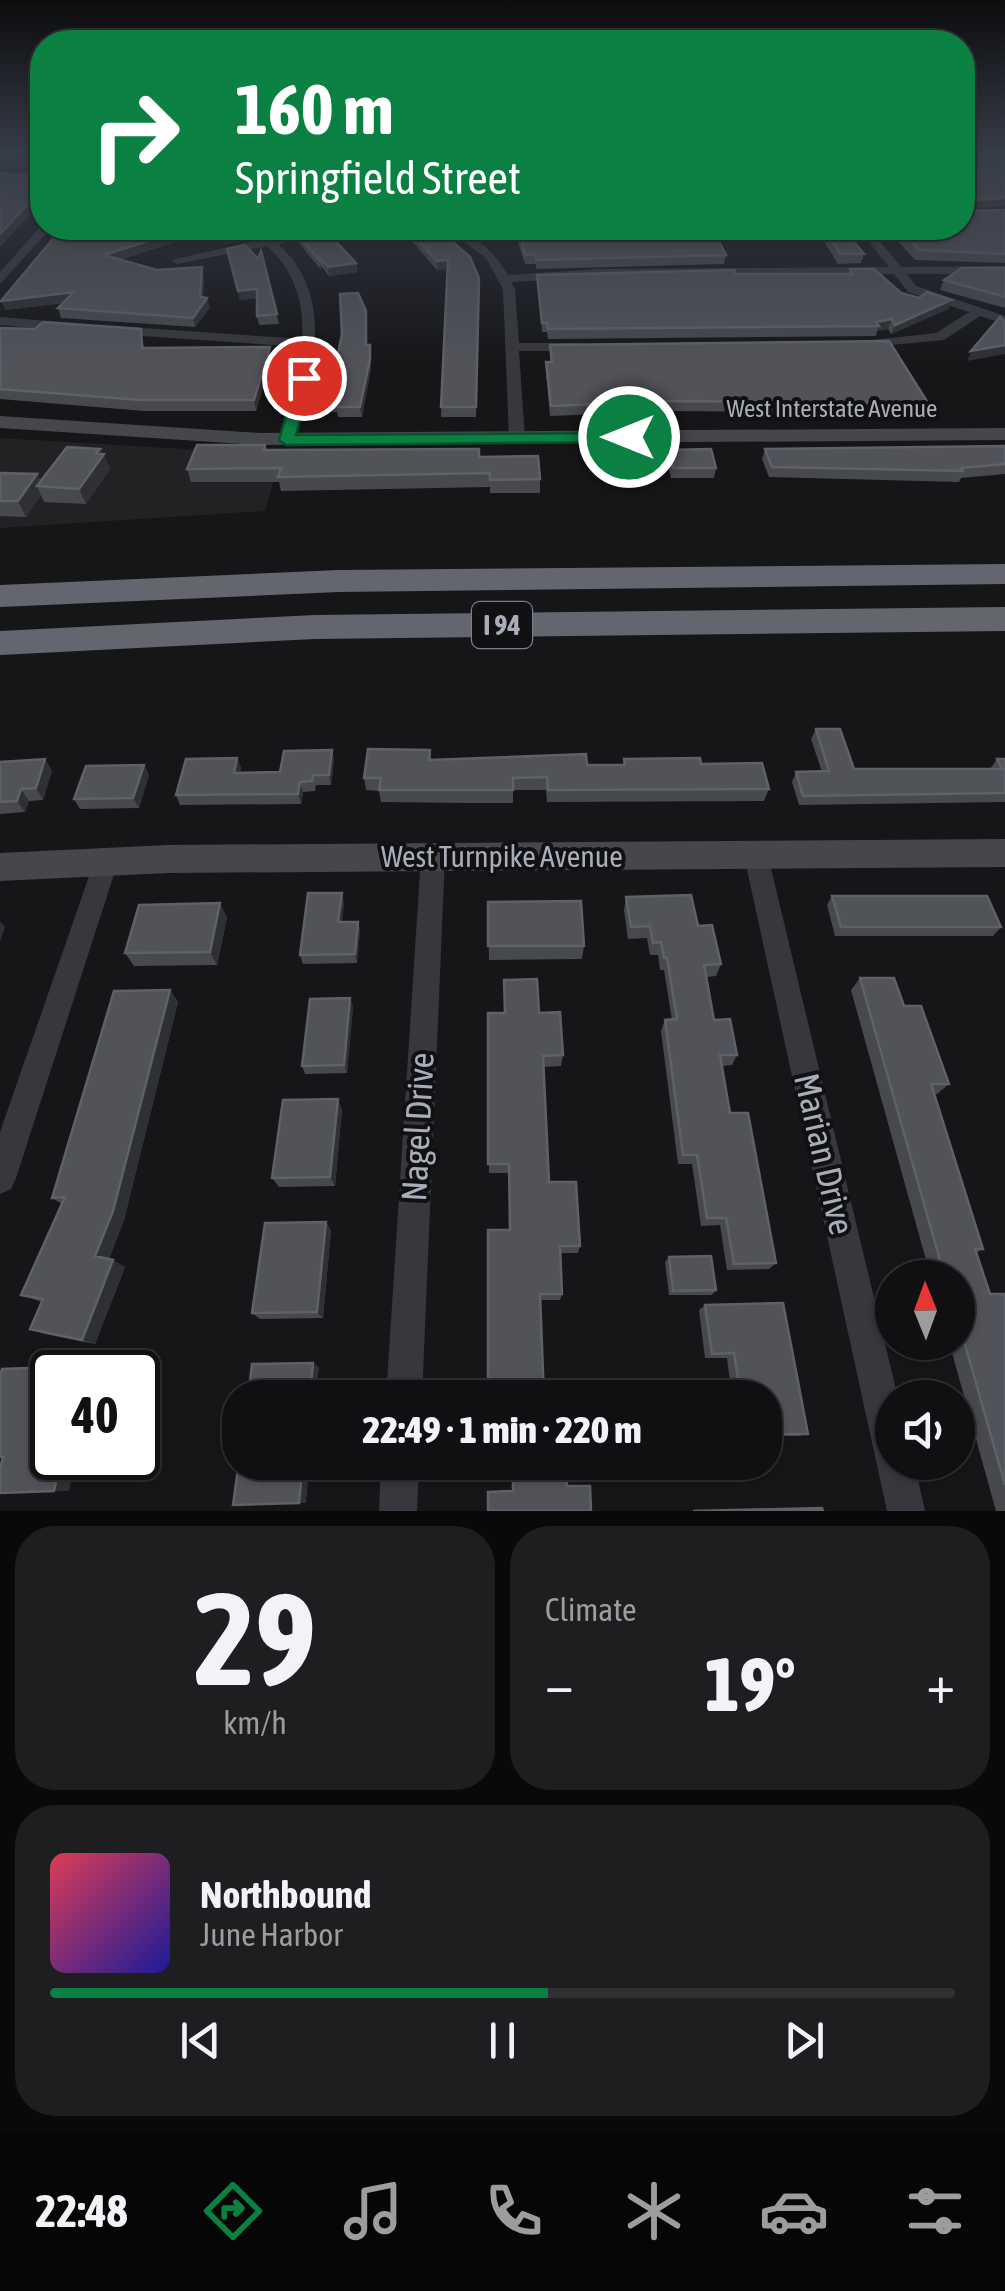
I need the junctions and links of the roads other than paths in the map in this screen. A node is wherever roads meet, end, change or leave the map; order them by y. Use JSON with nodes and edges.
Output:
{"nodes":[{"id":1,"x":35,"y":240,"type":"edge"},
{"id":2,"x":268,"y":240,"type":"edge"},
{"id":3,"x":281,"y":240,"type":"edge"},
{"id":4,"x":473,"y":240,"type":"edge"},
{"id":5,"x":873,"y":240,"type":"edge"},
{"id":6,"x":271,"y":242,"type":"junction"},
{"id":7,"x":177,"y":260,"type":"dead end"},
{"id":8,"x":1005,"y":270,"type":"edge"},
{"id":9,"x":896,"y":271,"type":"junction"},
{"id":10,"x":505,"y":278,"type":"junction"},
{"id":11,"x":0,"y":280,"type":"edge"},
{"id":12,"x":976,"y":312,"type":"junction"},
{"id":13,"x":1005,"y":320,"type":"edge"},
{"id":14,"x":0,"y":321,"type":"edge"},
{"id":15,"x":82,"y":328,"type":"edge"},
{"id":16,"x":100,"y":329,"type":"edge"},
{"id":17,"x":310,"y":344,"type":"junction"},
{"id":18,"x":856,"y":345,"type":"edge"},
{"id":19,"x":607,"y":346,"type":"edge"},
{"id":20,"x":511,"y":347,"type":"junction"},
{"id":21,"x":0,"y":422,"type":"edge"},
{"id":22,"x":1005,"y":434,"type":"edge"},
{"id":23,"x":516,"y":438,"type":"junction"},
{"id":24,"x":286,"y":440,"type":"junction"},
{"id":25,"x":1005,"y":574,"type":"edge"},
{"id":26,"x":0,"y":596,"type":"edge"},
{"id":27,"x":1005,"y":619,"type":"edge"},
{"id":28,"x":0,"y":643,"type":"edge"},
{"id":29,"x":1005,"y":853,"type":"edge"},
{"id":30,"x":433,"y":856,"type":"junction"},
{"id":31,"x":756,"y":856,"type":"junction"},
{"id":32,"x":106,"y":862,"type":"junction"},
{"id":33,"x":0,"y":868,"type":"edge"},
{"id":34,"x":0,"y":1178,"type":"edge"},
{"id":35,"x":405,"y":1380,"type":"edge"},
{"id":36,"x":876,"y":1380,"type":"edge"},
{"id":37,"x":399,"y":1480,"type":"edge"},
{"id":38,"x":899,"y":1480,"type":"edge"},
{"id":39,"x":398,"y":1511,"type":"edge"},
{"id":40,"x":906,"y":1511,"type":"edge"}],
"edges":[{"from":1,"to":11,"type":"street"},
{"from":2,"to":6,"type":"street"},
{"from":3,"to":6,"type":"street"},
{"from":4,"to":10,"type":"street"},
{"from":5,"to":9,"type":"street"},
{"from":6,"to":7,"type":"street"},
{"from":6,"to":17,"type":"street"},
{"from":8,"to":9,"type":"street"},
{"from":9,"to":10,"type":"street"},
{"from":9,"to":12,"type":"street"},
{"from":10,"to":20,"type":"street"},
{"from":12,"to":13,"type":"street"},
{"from":12,"to":18,"type":"street"},
{"from":14,"to":15,"type":"street"},
{"from":16,"to":17,"type":"street"},
{"from":17,"to":24,"type":"street"},
{"from":19,"to":20,"type":"street"},
{"from":20,"to":23,"type":"street"},
{"from":21,"to":24,"type":"street","name":"West Interstate Avenue"},
{"from":22,"to":23,"type":"street","name":"West Interstate Avenue"},
{"from":23,"to":24,"type":"street","name":"West Interstate Avenue"},
{"from":25,"to":26,"type":"highway","number":"I 94"},
{"from":27,"to":28,"type":"highway","number":"I 94"},
{"from":29,"to":31,"type":"street","name":"West Turnpike Avenue"},
{"from":30,"to":31,"type":"street","name":"West Turnpike Avenue"},
{"from":30,"to":32,"type":"street","name":"West Turnpike Avenue"},
{"from":30,"to":35,"type":"street","name":"Nagel Drive"},
{"from":31,"to":36,"type":"street","name":"Marian Drive"},
{"from":32,"to":33,"type":"street","name":"West Turnpike Avenue"},
{"from":32,"to":34,"type":"street"},
{"from":37,"to":39,"type":"street"},
{"from":38,"to":40,"type":"street"}]}
